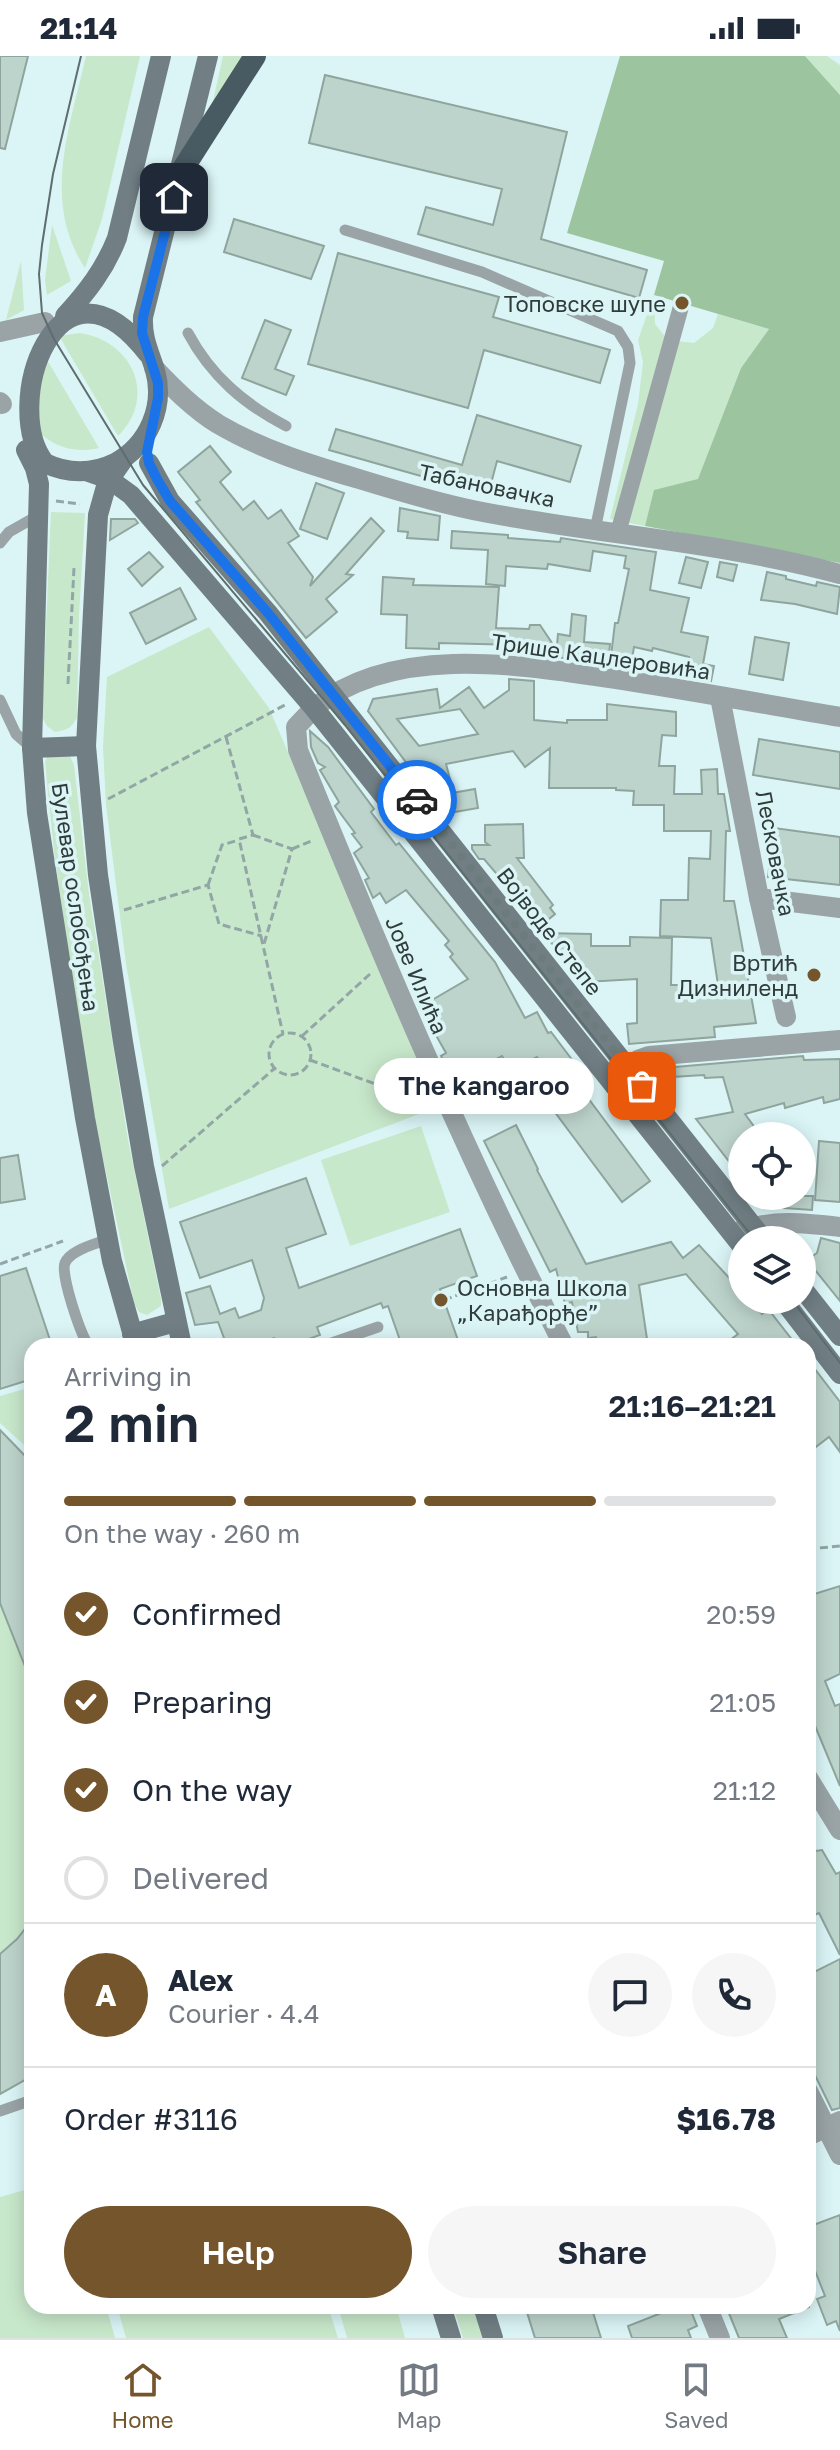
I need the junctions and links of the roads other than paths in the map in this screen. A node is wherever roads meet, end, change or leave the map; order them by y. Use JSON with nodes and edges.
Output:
{"nodes":[{"id":1,"x":161,"y":56,"type":"edge"},
{"id":2,"x":208,"y":56,"type":"edge"},
{"id":3,"x":255,"y":56,"type":"edge"},
{"id":4,"x":179,"y":175,"type":"junction"},
{"id":5,"x":345,"y":230,"type":"dead end"},
{"id":6,"x":682,"y":303,"type":"dead end"},
{"id":7,"x":55,"y":319,"type":"junction"},
{"id":8,"x":0,"y":332,"type":"edge"},
{"id":9,"x":188,"y":333,"type":"dead end"},
{"id":10,"x":13,"y":351,"type":"dead end"},
{"id":11,"x":151,"y":361,"type":"junction"},
{"id":12,"x":1,"y":396,"type":"edge"},
{"id":13,"x":151,"y":426,"type":"junction"},
{"id":14,"x":286,"y":426,"type":"dead end"},
{"id":15,"x":26,"y":450,"type":"junction"},
{"id":16,"x":125,"y":457,"type":"junction"},
{"id":17,"x":86,"y":471,"type":"junction"},
{"id":18,"x":109,"y":479,"type":"junction"},
{"id":19,"x":39,"y":507,"type":"junction"},
{"id":20,"x":595,"y":530,"type":"junction"},
{"id":21,"x":4,"y":532,"type":"edge"},
{"id":22,"x":618,"y":533,"type":"junction"},
{"id":23,"x":0,"y":543,"type":"edge"},
{"id":24,"x":840,"y":574,"type":"edge"},
{"id":25,"x":333,"y":694,"type":"junction"},
{"id":26,"x":720,"y":697,"type":"junction"},
{"id":27,"x":0,"y":700,"type":"edge"},
{"id":28,"x":314,"y":708,"type":"junction"},
{"id":29,"x":840,"y":717,"type":"edge"},
{"id":30,"x":86,"y":746,"type":"junction"},
{"id":31,"x":32,"y":748,"type":"junction"},
{"id":32,"x":759,"y":898,"type":"junction"},
{"id":33,"x":840,"y":908,"type":"edge"},
{"id":34,"x":786,"y":1017,"type":"dead end"},
{"id":35,"x":840,"y":1040,"type":"edge"},
{"id":36,"x":627,"y":1069,"type":"junction"},
{"id":37,"x":752,"y":1226,"type":"edge"},
{"id":38,"x":766,"y":1226,"type":"edge"},
{"id":39,"x":840,"y":1227,"type":"edge"},
{"id":40,"x":728,"y":1229,"type":"edge"},
{"id":41,"x":108,"y":1239,"type":"junction"},
{"id":42,"x":816,"y":1306,"type":"edge"},
{"id":43,"x":794,"y":1314,"type":"edge"},
{"id":44,"x":175,"y":1322,"type":"junction"},
{"id":45,"x":378,"y":1327,"type":"dead end"},
{"id":46,"x":840,"y":1336,"type":"edge"},
{"id":47,"x":86,"y":1338,"type":"edge"},
{"id":48,"x":133,"y":1338,"type":"edge"},
{"id":49,"x":139,"y":1338,"type":"edge"},
{"id":50,"x":180,"y":1338,"type":"edge"},
{"id":51,"x":346,"y":1338,"type":"edge"},
{"id":52,"x":560,"y":1338,"type":"edge"},
{"id":53,"x":812,"y":1338,"type":"edge"},
{"id":54,"x":816,"y":1343,"type":"edge"},
{"id":55,"x":840,"y":1374,"type":"edge"},
{"id":56,"x":816,"y":1791,"type":"edge"},
{"id":57,"x":840,"y":1830,"type":"edge"},
{"id":58,"x":816,"y":2101,"type":"edge"},
{"id":59,"x":24,"y":2103,"type":"edge"},
{"id":60,"x":0,"y":2111,"type":"edge"},
{"id":61,"x":834,"y":2124,"type":"edge"},
{"id":62,"x":840,"y":2155,"type":"edge"},
{"id":63,"x":444,"y":2314,"type":"edge"},
{"id":64,"x":486,"y":2314,"type":"edge"},
{"id":65,"x":710,"y":2314,"type":"edge"},
{"id":66,"x":451,"y":2338,"type":"edge"},
{"id":67,"x":493,"y":2338,"type":"edge"},
{"id":68,"x":720,"y":2338,"type":"edge"}],
"edges":[{"from":1,"to":7,"type":"main road"},
{"from":2,"to":4,"type":"main road"},
{"from":3,"to":4,"type":"highway"},
{"from":4,"to":11,"type":"main road"},
{"from":5,"to":20,"type":"lane"},
{"from":6,"to":22,"type":"street"},
{"from":7,"to":8,"type":"street"},
{"from":7,"to":10,"type":"main road"},
{"from":7,"to":11,"type":"main road"},
{"from":9,"to":14,"type":"lane"},
{"from":11,"to":13,"type":"main road"},
{"from":11,"to":20,"type":"street","name":"Табановачка"},
{"from":12,"to":15,"type":"main road","name":"Булевар ослобођења"},
{"from":13,"to":16,"type":"main road","name":"Булевар ослобођења"},
{"from":13,"to":25,"type":"main road","name":"Војводе Степе"},
{"from":15,"to":17,"type":"main road","name":"Булевар ослобођења"},
{"from":15,"to":19,"type":"main road","name":"Булевар ослобођења"},
{"from":16,"to":17,"type":"main road","name":"Булевар ослобођења"},
{"from":16,"to":18,"type":"main road","name":"Булевар ослобођења"},
{"from":17,"to":18,"type":"main road","name":"Војводе Степе"},
{"from":18,"to":28,"type":"main road","name":"Војводе Степе"},
{"from":18,"to":30,"type":"main road","name":"Булевар ослобођења"},
{"from":19,"to":21,"type":"lane"},
{"from":19,"to":31,"type":"main road","name":"Булевар ослобођења"},
{"from":20,"to":22,"type":"street","name":"Табановачка"},
{"from":21,"to":23,"type":"lane"},
{"from":22,"to":24,"type":"street","name":"Табановачка"},
{"from":25,"to":26,"type":"street","name":"Трише Кацлеровића"},
{"from":25,"to":28,"type":"street","name":"Трише Кацлеровића"},
{"from":25,"to":36,"type":"main road","name":"Војводе Степе"},
{"from":26,"to":29,"type":"street","name":"Трише Кацлеровића"},
{"from":26,"to":32,"type":"street","name":"Лесковачка"},
{"from":27,"to":31,"type":"lane"},
{"from":28,"to":40,"type":"main road","name":"Војводе Степе"},
{"from":28,"to":52,"type":"street","name":"Јове Илића"},
{"from":30,"to":31,"type":"main road"},
{"from":30,"to":44,"type":"main road","name":"Булевар ослобођења"},
{"from":31,"to":41,"type":"main road","name":"Булевар ослобођења"},
{"from":32,"to":33,"type":"street"},
{"from":32,"to":34,"type":"street","name":"Лесковачка"},
{"from":35,"to":36,"type":"street"},
{"from":36,"to":37,"type":"main road","name":"Војводе Степе"},
{"from":38,"to":39,"type":"street"},
{"from":41,"to":47,"type":"lane"},
{"from":41,"to":48,"type":"main road","name":"Булевар ослобођења"},
{"from":42,"to":46,"type":"main road"},
{"from":43,"to":53,"type":"main road"},
{"from":44,"to":49,"type":"main road"},
{"from":44,"to":50,"type":"main road","name":"Булевар ослобођења"},
{"from":45,"to":51,"type":"lane"},
{"from":54,"to":55,"type":"main road"},
{"from":56,"to":57,"type":"street"},
{"from":58,"to":61,"type":"street"},
{"from":59,"to":60,"type":"lane"},
{"from":61,"to":62,"type":"street"},
{"from":63,"to":66,"type":"main road"},
{"from":64,"to":67,"type":"main road"},
{"from":65,"to":68,"type":"street"}]}
